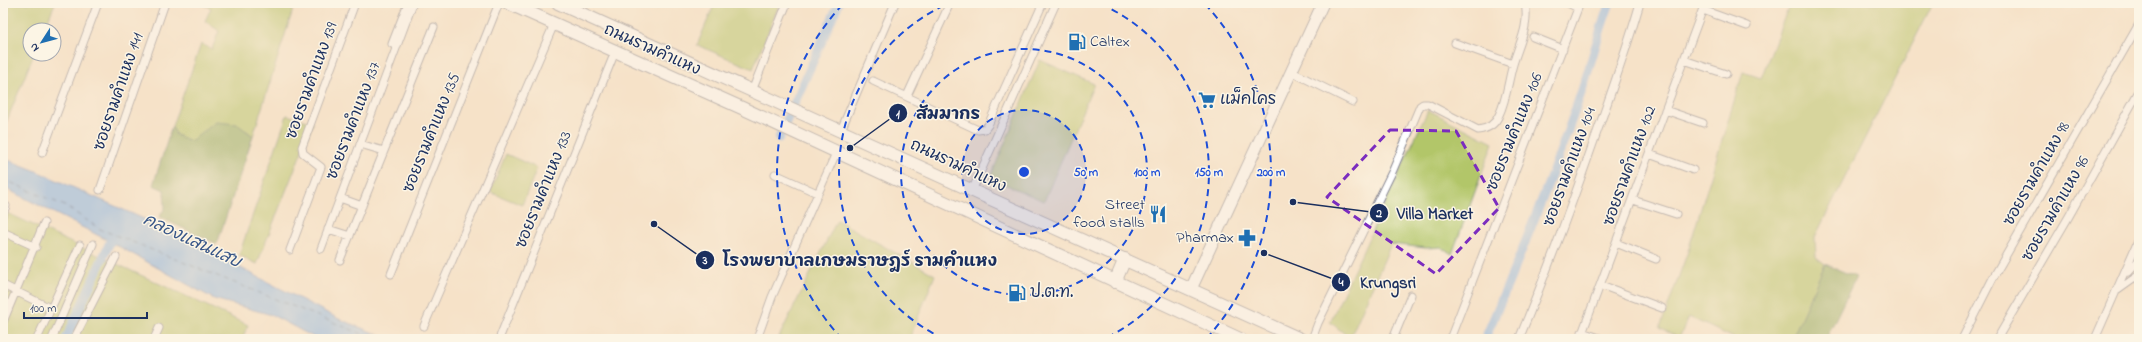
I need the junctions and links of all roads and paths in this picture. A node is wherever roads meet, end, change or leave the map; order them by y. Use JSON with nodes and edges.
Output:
{"nodes":[{"id":1,"x":98,"y":3,"type":"edge"},
{"id":2,"x":165,"y":3,"type":"edge"},
{"id":3,"x":355,"y":3,"type":"edge"},
{"id":4,"x":408,"y":3,"type":"edge"},
{"id":5,"x":413,"y":3,"type":"edge"},
{"id":6,"x":498,"y":3,"type":"edge"},
{"id":7,"x":508,"y":3,"type":"edge"},
{"id":8,"x":558,"y":3,"type":"edge"},
{"id":9,"x":787,"y":3,"type":"edge"},
{"id":10,"x":895,"y":3,"type":"edge"},
{"id":11,"x":950,"y":3,"type":"edge"},
{"id":12,"x":1043,"y":3,"type":"edge"},
{"id":13,"x":1056,"y":3,"type":"edge"},
{"id":14,"x":1323,"y":3,"type":"edge"},
{"id":15,"x":1525,"y":3,"type":"edge"},
{"id":16,"x":1568,"y":3,"type":"edge"},
{"id":17,"x":1640,"y":3,"type":"edge"},
{"id":18,"x":1579,"y":5,"type":"edge"},
{"id":19,"x":1704,"y":7,"type":"edge"},
{"id":20,"x":554,"y":24,"type":"junction"},
{"id":21,"x":2139,"y":24,"type":"edge"},
{"id":22,"x":1747,"y":26,"type":"dead end"},
{"id":23,"x":434,"y":27,"type":"dead end"},
{"id":24,"x":1533,"y":37,"type":"dead end"},
{"id":25,"x":1455,"y":43,"type":"dead end"},
{"id":26,"x":392,"y":44,"type":"dead end"},
{"id":27,"x":1563,"y":49,"type":"junction"},
{"id":28,"x":615,"y":52,"type":"junction"},
{"id":29,"x":1684,"y":60,"type":"junction"},
{"id":30,"x":1513,"y":64,"type":"junction"},
{"id":31,"x":1292,"y":72,"type":"junction"},
{"id":32,"x":1726,"y":74,"type":"dead end"},
{"id":33,"x":873,"y":81,"type":"dead end"},
{"id":34,"x":752,"y":91,"type":"junction"},
{"id":35,"x":2139,"y":91,"type":"edge"},
{"id":36,"x":907,"y":96,"type":"junction"},
{"id":37,"x":1353,"y":102,"type":"dead end"},
{"id":38,"x":1665,"y":110,"type":"junction"},
{"id":39,"x":1703,"y":123,"type":"dead end"},
{"id":40,"x":841,"y":130,"type":"junction"},
{"id":41,"x":360,"y":144,"type":"junction"},
{"id":42,"x":384,"y":151,"type":"junction"},
{"id":43,"x":42,"y":153,"type":"dead end"},
{"id":44,"x":836,"y":153,"type":"junction"},
{"id":45,"x":1649,"y":154,"type":"junction"},
{"id":46,"x":1693,"y":170,"type":"dead end"},
{"id":47,"x":775,"y":174,"type":"dead end"},
{"id":48,"x":100,"y":190,"type":"dead end"},
{"id":49,"x":972,"y":191,"type":"junction"},
{"id":50,"x":817,"y":193,"type":"junction"},
{"id":51,"x":340,"y":198,"type":"junction"},
{"id":52,"x":1633,"y":200,"type":"junction"},
{"id":53,"x":362,"y":206,"type":"junction"},
{"id":54,"x":1676,"y":214,"type":"dead end"},
{"id":55,"x":44,"y":223,"type":"dead end"},
{"id":56,"x":328,"y":229,"type":"junction"},
{"id":57,"x":3,"y":232,"type":"edge"},
{"id":58,"x":350,"y":236,"type":"junction"},
{"id":59,"x":2139,"y":239,"type":"edge"},
{"id":60,"x":1616,"y":243,"type":"junction"},
{"id":61,"x":93,"y":244,"type":"dead end"},
{"id":62,"x":80,"y":245,"type":"dead end"},
{"id":63,"x":36,"y":247,"type":"junction"},
{"id":64,"x":321,"y":249,"type":"dead end"},
{"id":65,"x":290,"y":250,"type":"dead end"},
{"id":66,"x":116,"y":257,"type":"dead end"},
{"id":67,"x":1125,"y":259,"type":"junction"},
{"id":68,"x":1656,"y":259,"type":"dead end"},
{"id":69,"x":340,"y":260,"type":"dead end"},
{"id":70,"x":2139,"y":262,"type":"edge"},
{"id":71,"x":391,"y":274,"type":"dead end"},
{"id":72,"x":2139,"y":275,"type":"edge"},
{"id":73,"x":2124,"y":276,"type":"junction"},
{"id":74,"x":1115,"y":282,"type":"junction"},
{"id":75,"x":3,"y":285,"type":"edge"},
{"id":76,"x":1601,"y":285,"type":"junction"},
{"id":77,"x":1192,"y":289,"type":"junction"},
{"id":78,"x":2117,"y":291,"type":"junction"},
{"id":79,"x":17,"y":292,"type":"junction"},
{"id":80,"x":1411,"y":295,"type":"dead end"},
{"id":81,"x":50,"y":308,"type":"junction"},
{"id":82,"x":1662,"y":308,"type":"dead end"},
{"id":83,"x":3,"y":322,"type":"edge"},
{"id":84,"x":424,"y":326,"type":"dead end"},
{"id":85,"x":160,"y":328,"type":"dead end"},
{"id":86,"x":1582,"y":332,"type":"junction"},
{"id":87,"x":37,"y":339,"type":"edge"},
{"id":88,"x":52,"y":339,"type":"edge"},
{"id":89,"x":74,"y":339,"type":"edge"},
{"id":90,"x":154,"y":339,"type":"edge"},
{"id":91,"x":499,"y":339,"type":"edge"},
{"id":92,"x":757,"y":339,"type":"edge"},
{"id":93,"x":1240,"y":339,"type":"edge"},
{"id":94,"x":1300,"y":339,"type":"edge"},
{"id":95,"x":1312,"y":339,"type":"edge"},
{"id":96,"x":1392,"y":339,"type":"edge"},
{"id":97,"x":1450,"y":339,"type":"edge"},
{"id":98,"x":1519,"y":339,"type":"edge"},
{"id":99,"x":1580,"y":339,"type":"edge"},
{"id":100,"x":1602,"y":339,"type":"edge"},
{"id":101,"x":1962,"y":339,"type":"edge"},
{"id":102,"x":1997,"y":339,"type":"edge"},
{"id":103,"x":2095,"y":339,"type":"edge"}],
"edges":[{"from":1,"to":43,"type":"street"},
{"from":2,"to":48,"type":"street","name":"ซอยรามคำแหง 141"},
{"from":3,"to":65,"type":"street","name":"ซอยรามคำแหง 139"},
{"from":4,"to":26,"type":"street"},
{"from":5,"to":41,"type":"street","name":"ซอยรามคำแหง 137"},
{"from":6,"to":71,"type":"street","name":"ซอยรามคำแหง 135"},
{"from":7,"to":20,"type":"main road","name":"ถนนรามคำแหง"},
{"from":8,"to":34,"type":"main road","name":"ถนนรามคำแหง"},
{"from":9,"to":34,"type":"street"},
{"from":10,"to":40,"type":"street"},
{"from":11,"to":36,"type":"street"},
{"from":12,"to":36,"type":"street"},
{"from":13,"to":49,"type":"street"},
{"from":14,"to":31,"type":"street"},
{"from":15,"to":30,"type":"street"},
{"from":16,"to":18,"type":"street"},
{"from":17,"to":98,"type":"street","name":"ซอยรามคําแหง 104"},
{"from":18,"to":27,"type":"street","name":"ซอยรามคําแหง 106"},
{"from":19,"to":22,"type":"street"},
{"from":19,"to":29,"type":"street","name":"ซอยรามคําแหง 102"},
{"from":20,"to":28,"type":"main road","name":"ถนนรามคำแหง"},
{"from":20,"to":84,"type":"street"},
{"from":21,"to":101,"type":"street","name":"ซอยรามคําแหง 98"},
{"from":23,"to":42,"type":"street"},
{"from":24,"to":27,"type":"street"},
{"from":25,"to":30,"type":"street"},
{"from":27,"to":97,"type":"street","name":"ซอยรามคําแหง 106"},
{"from":28,"to":44,"type":"main road","name":"ถนนรามคำแหง"},
{"from":28,"to":91,"type":"street","name":"ซอยรามคำแหง 133"},
{"from":29,"to":32,"type":"street"},
{"from":29,"to":38,"type":"street","name":"ซอยรามคําแหง 102"},
{"from":30,"to":95,"type":"street"},
{"from":31,"to":37,"type":"street"},
{"from":31,"to":77,"type":"street"},
{"from":33,"to":36,"type":"street"},
{"from":34,"to":40,"type":"main road","name":"ถนนรามคำแหง"},
{"from":35,"to":102,"type":"street","name":"ซอยรามคําแหง 96"},
{"from":38,"to":39,"type":"street"},
{"from":38,"to":45,"type":"street","name":"ซอยรามคําแหง 102"},
{"from":40,"to":49,"type":"main road","name":"ถนนรามคำแหง"},
{"from":41,"to":42,"type":"street"},
{"from":41,"to":51,"type":"street","name":"ซอยรามคำแหง 137"},
{"from":42,"to":53,"type":"street"},
{"from":44,"to":50,"type":"street"},
{"from":44,"to":74,"type":"main road","name":"ถนนรามคำแหง"},
{"from":45,"to":46,"type":"street"},
{"from":45,"to":52,"type":"street","name":"ซอยรามคําแหง 102"},
{"from":47,"to":50,"type":"street"},
{"from":49,"to":67,"type":"main road","name":"ถนนรามคำแหง"},
{"from":50,"to":92,"type":"street"},
{"from":51,"to":53,"type":"street"},
{"from":51,"to":56,"type":"street","name":"ซอยรามคำแหง 137"},
{"from":52,"to":54,"type":"street"},
{"from":52,"to":60,"type":"street","name":"ซอยรามคําแหง 102"},
{"from":53,"to":58,"type":"street"},
{"from":55,"to":63,"type":"street"},
{"from":56,"to":58,"type":"street"},
{"from":56,"to":64,"type":"street","name":"ซอยรามคำแหง 137"},
{"from":57,"to":63,"type":"street"},
{"from":58,"to":69,"type":"street"},
{"from":59,"to":73,"type":"street"},
{"from":60,"to":68,"type":"street"},
{"from":60,"to":76,"type":"street","name":"ซอยรามคําแหง 102"},
{"from":61,"to":88,"type":"street"},
{"from":62,"to":81,"type":"street"},
{"from":63,"to":79,"type":"street"},
{"from":66,"to":89,"type":"street"},
{"from":67,"to":74,"type":"main road"},
{"from":67,"to":77,"type":"main road","name":"ถนนรามคำแหง"},
{"from":70,"to":73,"type":"street"},
{"from":72,"to":78,"type":"street"},
{"from":73,"to":78,"type":"street"},
{"from":74,"to":93,"type":"main road","name":"ถนนรามคำแหง"},
{"from":75,"to":79,"type":"street"},
{"from":76,"to":82,"type":"street"},
{"from":76,"to":86,"type":"street","name":"ซอยรามคําแหง 102"},
{"from":77,"to":94,"type":"main road","name":"ถนนรามคำแหง"},
{"from":78,"to":103,"type":"street"},
{"from":79,"to":81,"type":"street"},
{"from":79,"to":83,"type":"street"},
{"from":80,"to":96,"type":"street"},
{"from":81,"to":87,"type":"street"},
{"from":85,"to":90,"type":"street"},
{"from":86,"to":99,"type":"street","name":"ซอยรามคําแหง 102"},
{"from":86,"to":100,"type":"street"}]}
